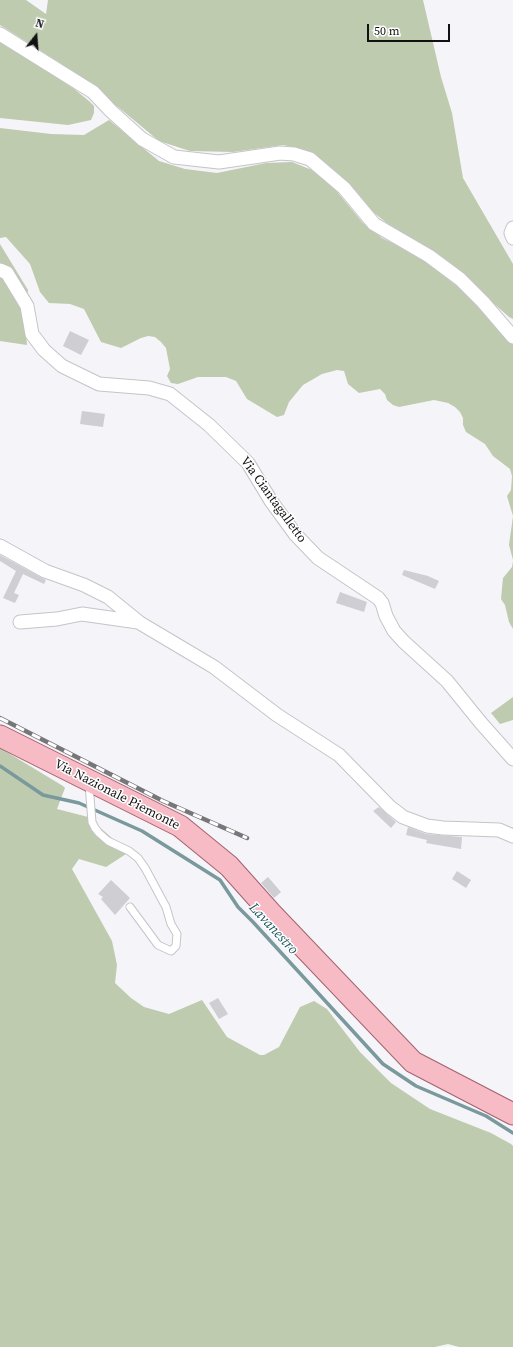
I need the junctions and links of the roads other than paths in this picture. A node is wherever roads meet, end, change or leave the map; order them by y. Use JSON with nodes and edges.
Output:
{"nodes":[{"id":1,"x":0,"y":34,"type":"edge"},
{"id":2,"x":513,"y":228,"type":"edge"},
{"id":3,"x":513,"y":238,"type":"edge"},
{"id":4,"x":0,"y":270,"type":"edge"},
{"id":5,"x":513,"y":337,"type":"edge"},
{"id":6,"x":0,"y":546,"type":"edge"},
{"id":7,"x":20,"y":622,"type":"dead end"},
{"id":8,"x":140,"y":623,"type":"junction"},
{"id":9,"x":0,"y":736,"type":"edge"},
{"id":10,"x":513,"y":759,"type":"edge"},
{"id":11,"x":89,"y":785,"type":"junction"},
{"id":12,"x":513,"y":836,"type":"edge"},
{"id":13,"x":130,"y":907,"type":"dead end"},
{"id":14,"x":513,"y":1114,"type":"edge"}],
"edges":[{"from":1,"to":5,"type":"street"},
{"from":2,"to":3,"type":"street"},
{"from":4,"to":10,"type":"street","name":"Via Ciantagalletto"},
{"from":6,"to":8,"type":"street"},
{"from":7,"to":8,"type":"street"},
{"from":8,"to":12,"type":"street"},
{"from":9,"to":11,"type":"main road","name":"Via Nazionale Piemonte"},
{"from":11,"to":13,"type":"lane"},
{"from":11,"to":14,"type":"main road","name":"Via Nazionale Piemonte"}]}
